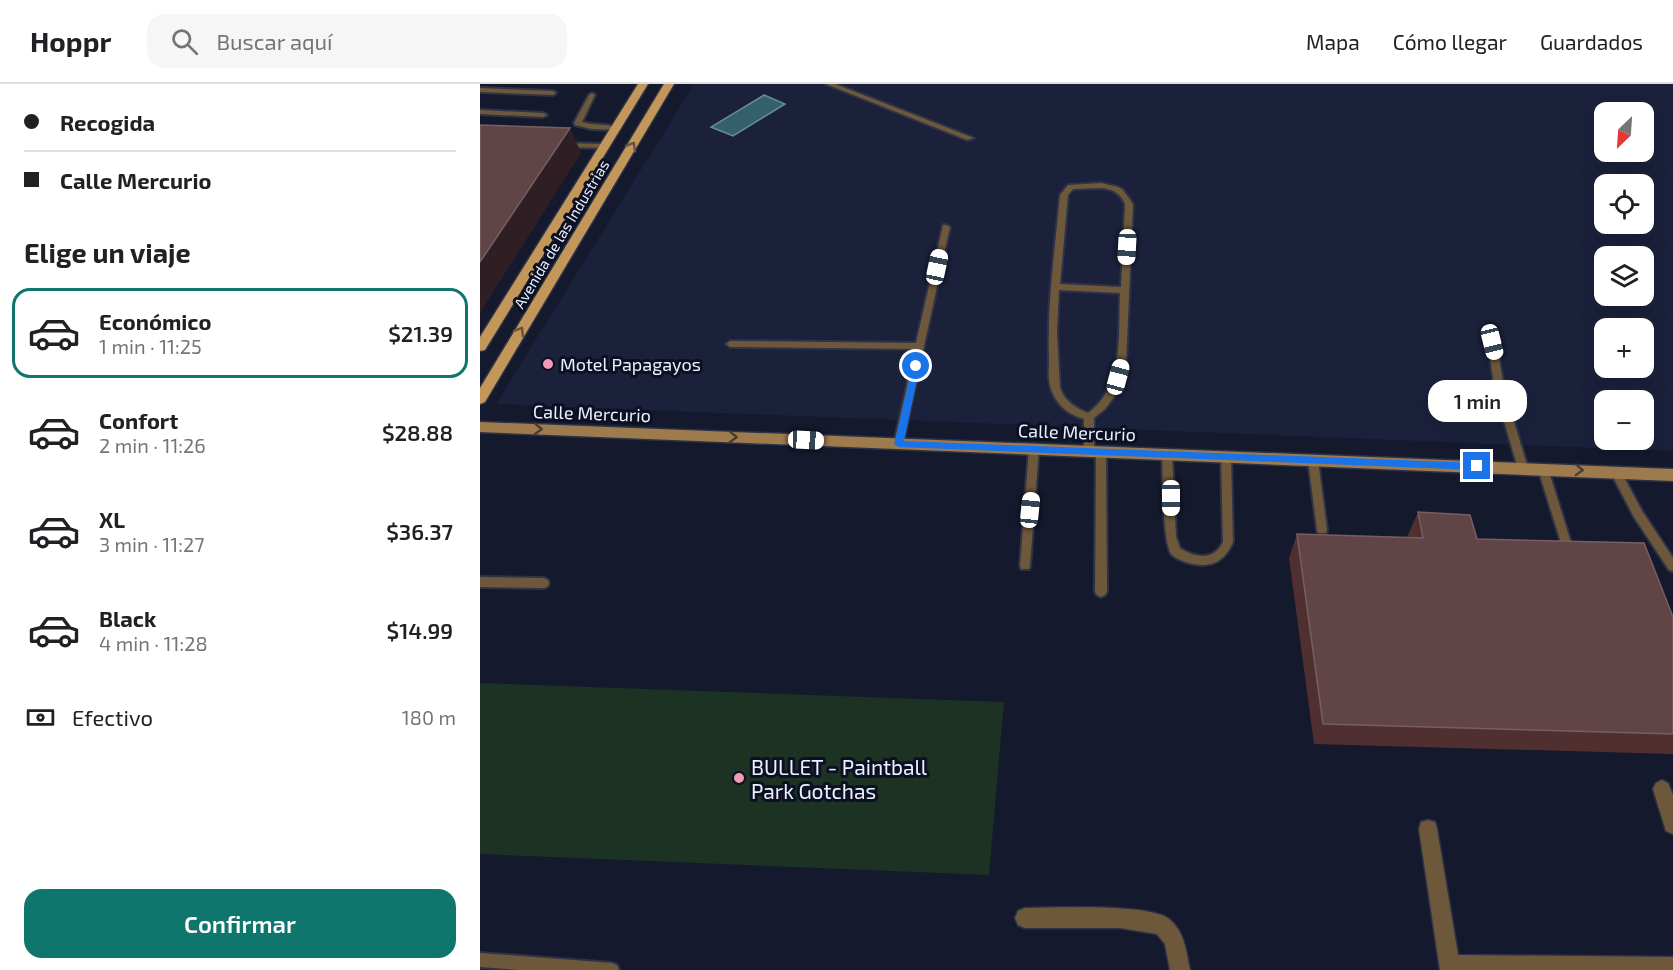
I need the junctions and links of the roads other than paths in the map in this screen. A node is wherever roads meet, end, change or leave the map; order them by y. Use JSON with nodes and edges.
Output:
{"nodes":[{"id":1,"x":643,"y":84,"type":"edge"},
{"id":2,"x":669,"y":84,"type":"edge"},
{"id":3,"x":829,"y":84,"type":"edge"},
{"id":4,"x":480,"y":90,"type":"edge"},
{"id":5,"x":553,"y":93,"type":"dead end"},
{"id":6,"x":592,"y":95,"type":"dead end"},
{"id":7,"x":480,"y":112,"type":"edge"},
{"id":8,"x":543,"y":115,"type":"dead end"},
{"id":9,"x":615,"y":128,"type":"junction"},
{"id":10,"x":970,"y":138,"type":"dead end"},
{"id":11,"x":559,"y":145,"type":"edge"},
{"id":12,"x":604,"y":146,"type":"junction"},
{"id":13,"x":946,"y":227,"type":"dead end"},
{"id":14,"x":1056,"y":287,"type":"junction"},
{"id":15,"x":1125,"y":290,"type":"junction"},
{"id":16,"x":1490,"y":330,"type":"dead end"},
{"id":17,"x":730,"y":344,"type":"dead end"},
{"id":18,"x":920,"y":346,"type":"junction"},
{"id":19,"x":480,"y":348,"type":"edge"},
{"id":20,"x":508,"y":350,"type":"junction"},
{"id":21,"x":480,"y":399,"type":"edge"},
{"id":22,"x":1089,"y":417,"type":"junction"},
{"id":23,"x":480,"y":427,"type":"edge"},
{"id":24,"x":899,"y":444,"type":"junction"},
{"id":25,"x":1034,"y":448,"type":"junction"},
{"id":26,"x":1095,"y":450,"type":"junction"},
{"id":27,"x":1167,"y":454,"type":"junction"},
{"id":28,"x":1226,"y":457,"type":"junction"},
{"id":29,"x":1313,"y":460,"type":"junction"},
{"id":30,"x":1523,"y":468,"type":"junction"},
{"id":31,"x":1543,"y":469,"type":"junction"},
{"id":32,"x":1615,"y":471,"type":"junction"},
{"id":33,"x":1673,"y":475,"type":"edge"},
{"id":34,"x":1322,"y":530,"type":"dead end"},
{"id":35,"x":1568,"y":549,"type":"edge"},
{"id":36,"x":1668,"y":555,"type":"edge"},
{"id":37,"x":1025,"y":566,"type":"dead end"},
{"id":38,"x":1673,"y":567,"type":"edge"},
{"id":39,"x":480,"y":582,"type":"edge"},
{"id":40,"x":544,"y":583,"type":"dead end"},
{"id":41,"x":1101,"y":592,"type":"dead end"},
{"id":42,"x":1662,"y":789,"type":"dead end"},
{"id":43,"x":1673,"y":825,"type":"edge"},
{"id":44,"x":1428,"y":829,"type":"dead end"},
{"id":45,"x":1025,"y":918,"type":"dead end"},
{"id":46,"x":480,"y":960,"type":"edge"},
{"id":47,"x":1673,"y":967,"type":"edge"},
{"id":48,"x":1450,"y":968,"type":"edge"},
{"id":49,"x":612,"y":970,"type":"edge"},
{"id":50,"x":1180,"y":970,"type":"edge"}],
"edges":[{"from":1,"to":9,"type":"main road","name":"Avenida de las Industrias"},
{"from":20,"to":2,"type":"main road","name":"Avenida de las Industrias","one_way":true},
{"from":3,"to":10,"type":"lane"},
{"from":4,"to":5,"type":"lane"},
{"from":6,"to":9,"type":"lane"},
{"from":7,"to":8,"type":"lane"},
{"from":9,"to":12,"type":"main road","name":"Avenida de las Industrias"},
{"from":11,"to":12,"type":"lane"},
{"from":12,"to":19,"type":"main road","name":"Avenida de las Industrias"},
{"from":13,"to":18,"type":"lane"},
{"from":14,"to":15,"type":"lane"},
{"from":14,"to":15,"type":"lane"},
{"from":14,"to":22,"type":"lane"},
{"from":15,"to":22,"type":"lane"},
{"from":16,"to":30,"type":"lane"},
{"from":17,"to":18,"type":"lane"},
{"from":18,"to":24,"type":"lane"},
{"from":19,"to":20,"type":"main road"},
{"from":20,"to":21,"type":"main road","name":"Avenida de las Industrias"},
{"from":22,"to":26,"type":"lane"},
{"from":23,"to":24,"type":"main road","name":"Calle Mercurio","one_way":true},
{"from":24,"to":25,"type":"main road","name":"Calle Mercurio"},
{"from":25,"to":26,"type":"main road","name":"Calle Mercurio"},
{"from":25,"to":37,"type":"lane"},
{"from":26,"to":27,"type":"main road","name":"Calle Mercurio"},
{"from":26,"to":41,"type":"lane"},
{"from":27,"to":28,"type":"main road","name":"Calle Mercurio"},
{"from":27,"to":28,"type":"lane"},
{"from":28,"to":29,"type":"main road","name":"Calle Mercurio"},
{"from":29,"to":30,"type":"main road","name":"Calle Mercurio"},
{"from":29,"to":34,"type":"lane"},
{"from":30,"to":31,"type":"main road","name":"Calle Mercurio"},
{"from":31,"to":32,"type":"main road","name":"Calle Mercurio","one_way":true},
{"from":31,"to":35,"type":"lane"},
{"from":32,"to":33,"type":"main road","name":"Calle Mercurio"},
{"from":32,"to":36,"type":"lane"},
{"from":36,"to":38,"type":"lane"},
{"from":39,"to":40,"type":"lane"},
{"from":42,"to":43,"type":"street"},
{"from":44,"to":48,"type":"street"},
{"from":45,"to":50,"type":"street"},
{"from":46,"to":49,"type":"lane"},
{"from":47,"to":48,"type":"street"}]}
